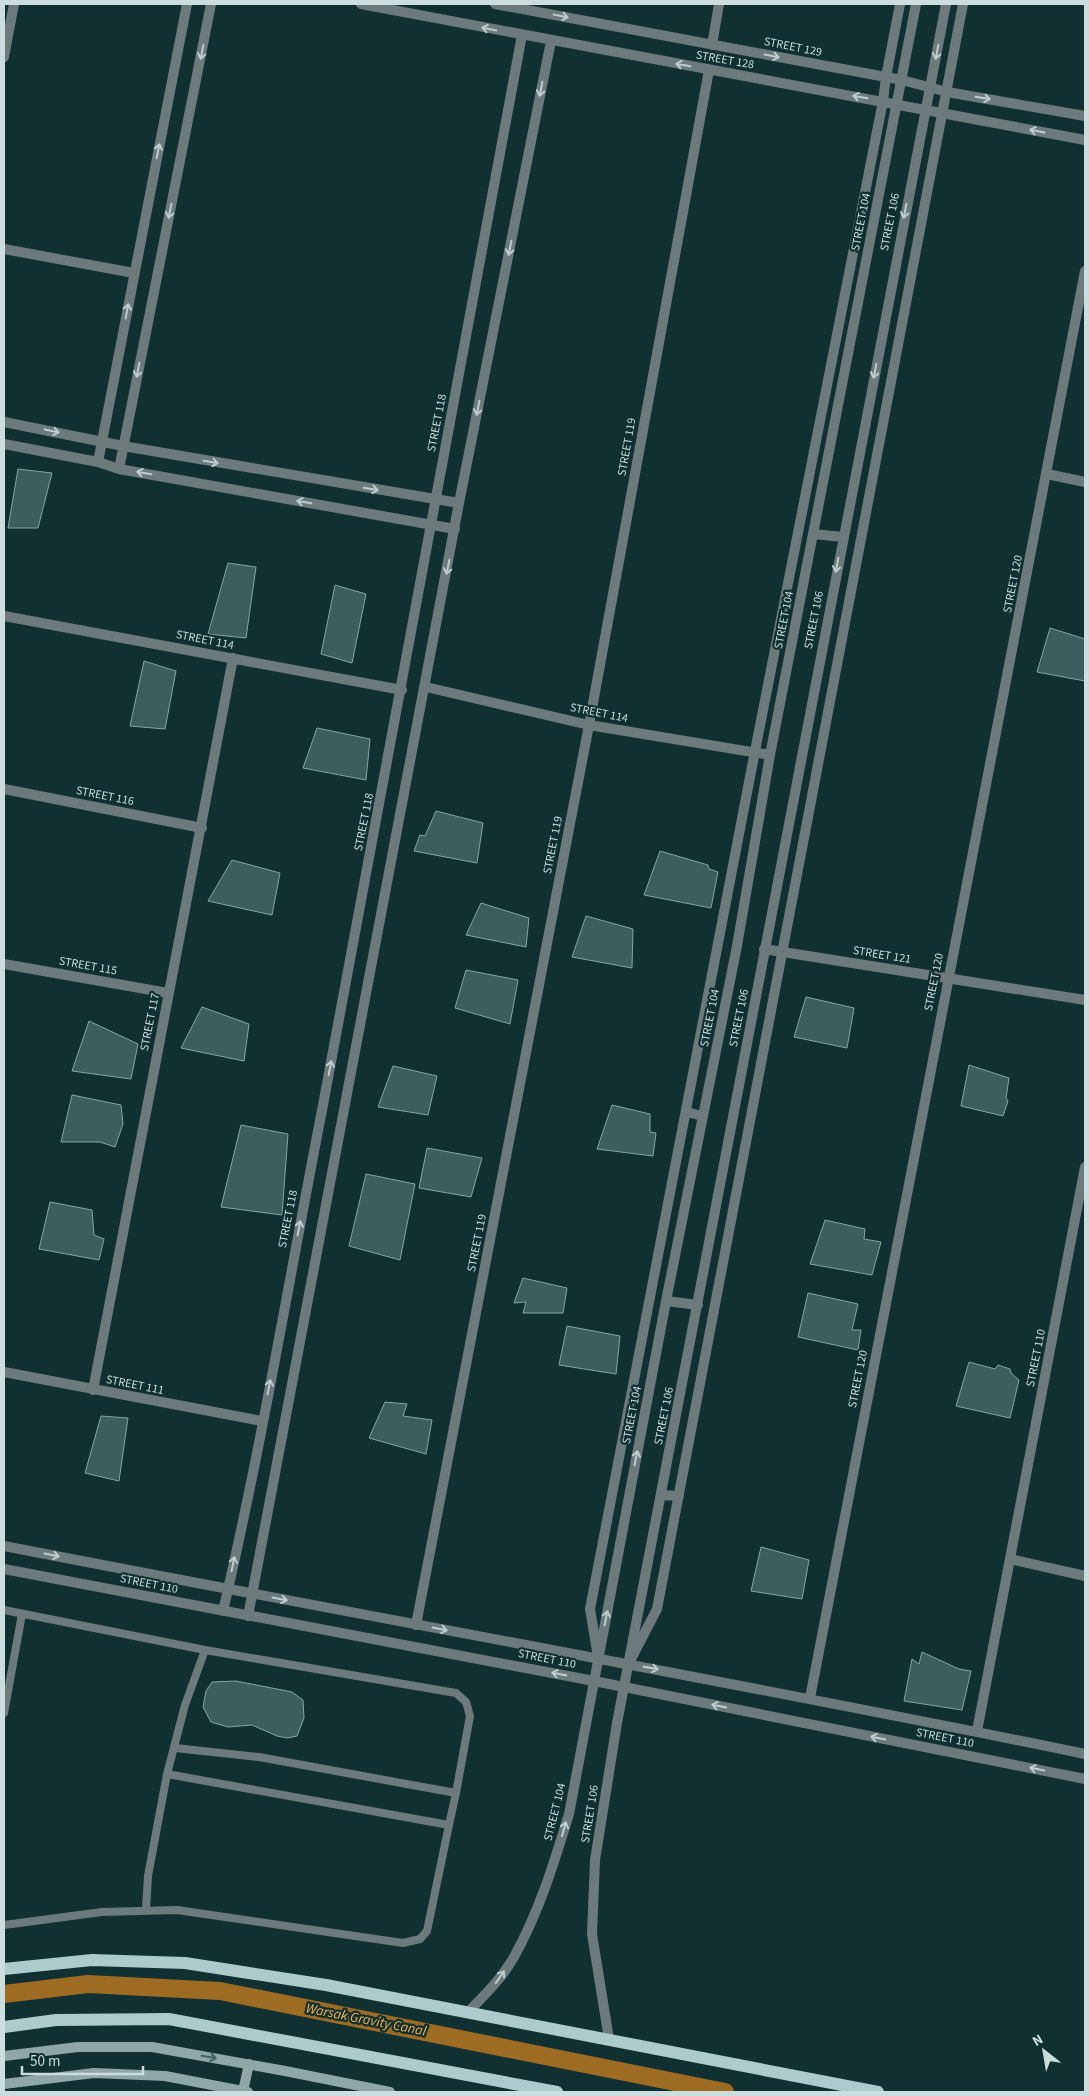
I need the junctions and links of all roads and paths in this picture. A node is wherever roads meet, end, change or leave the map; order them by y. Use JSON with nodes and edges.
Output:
{"nodes":[{"id":1,"x":14,"y":4,"type":"edge"},
{"id":2,"x":187,"y":4,"type":"edge"},
{"id":3,"x":211,"y":4,"type":"edge"},
{"id":4,"x":361,"y":4,"type":"edge"},
{"id":5,"x":496,"y":4,"type":"edge"},
{"id":6,"x":719,"y":4,"type":"edge"},
{"id":7,"x":900,"y":4,"type":"edge"},
{"id":8,"x":916,"y":4,"type":"edge"},
{"id":9,"x":946,"y":4,"type":"edge"},
{"id":10,"x":963,"y":4,"type":"edge"},
{"id":11,"x":522,"y":35,"type":"junction"},
{"id":12,"x":550,"y":41,"type":"junction"},
{"id":13,"x":712,"y":45,"type":"junction"},
{"id":14,"x":4,"y":57,"type":"edge"},
{"id":15,"x":709,"y":70,"type":"junction"},
{"id":16,"x":886,"y":77,"type":"junction"},
{"id":17,"x":902,"y":80,"type":"junction"},
{"id":18,"x":930,"y":88,"type":"junction"},
{"id":19,"x":947,"y":92,"type":"junction"},
{"id":20,"x":883,"y":101,"type":"junction"},
{"id":21,"x":897,"y":104,"type":"junction"},
{"id":22,"x":925,"y":109,"type":"junction"},
{"id":23,"x":943,"y":113,"type":"junction"},
{"id":24,"x":1085,"y":116,"type":"edge"},
{"id":25,"x":1085,"y":140,"type":"edge"},
{"id":26,"x":4,"y":249,"type":"edge"},
{"id":27,"x":1085,"y":271,"type":"edge"},
{"id":28,"x":134,"y":273,"type":"junction"},
{"id":29,"x":842,"y":309,"type":"junction"},
{"id":30,"x":1082,"y":309,"type":"edge"},
{"id":31,"x":856,"y":313,"type":"junction"},
{"id":32,"x":4,"y":422,"type":"edge"},
{"id":33,"x":103,"y":441,"type":"junction"},
{"id":34,"x":4,"y":444,"type":"edge"},
{"id":35,"x":123,"y":446,"type":"junction"},
{"id":36,"x":98,"y":462,"type":"junction"},
{"id":37,"x":119,"y":469,"type":"junction"},
{"id":38,"x":1047,"y":474,"type":"junction"},
{"id":39,"x":1085,"y":482,"type":"edge"},
{"id":40,"x":435,"y":499,"type":"junction"},
{"id":41,"x":459,"y":504,"type":"junction"},
{"id":42,"x":430,"y":524,"type":"junction"},
{"id":43,"x":455,"y":529,"type":"junction"},
{"id":44,"x":813,"y":534,"type":"junction"},
{"id":45,"x":843,"y":537,"type":"junction"},
{"id":46,"x":4,"y":616,"type":"edge"},
{"id":47,"x":233,"y":658,"type":"junction"},
{"id":48,"x":426,"y":687,"type":"junction"},
{"id":49,"x":402,"y":690,"type":"junction"},
{"id":50,"x":589,"y":725,"type":"junction"},
{"id":51,"x":805,"y":732,"type":"junction"},
{"id":52,"x":823,"y":735,"type":"junction"},
{"id":53,"x":755,"y":752,"type":"junction"},
{"id":54,"x":770,"y":755,"type":"junction"},
{"id":55,"x":4,"y":789,"type":"edge"},
{"id":56,"x":202,"y":828,"type":"junction"},
{"id":57,"x":764,"y":949,"type":"junction"},
{"id":58,"x":782,"y":951,"type":"junction"},
{"id":59,"x":4,"y":964,"type":"edge"},
{"id":60,"x":947,"y":978,"type":"junction"},
{"id":61,"x":168,"y":993,"type":"junction"},
{"id":62,"x":1085,"y":1000,"type":"edge"},
{"id":63,"x":686,"y":1112,"type":"junction"},
{"id":64,"x":703,"y":1116,"type":"junction"},
{"id":65,"x":1085,"y":1167,"type":"edge"},
{"id":66,"x":666,"y":1301,"type":"junction"},
{"id":67,"x":698,"y":1305,"type":"junction"},
{"id":68,"x":4,"y":1372,"type":"edge"},
{"id":69,"x":92,"y":1390,"type":"junction"},
{"id":70,"x":262,"y":1421,"type":"junction"},
{"id":71,"x":616,"y":1478,"type":"junction"},
{"id":72,"x":632,"y":1480,"type":"junction"},
{"id":73,"x":661,"y":1495,"type":"junction"},
{"id":74,"x":678,"y":1496,"type":"junction"},
{"id":75,"x":4,"y":1546,"type":"edge"},
{"id":76,"x":1010,"y":1559,"type":"junction"},
{"id":77,"x":4,"y":1569,"type":"edge"},
{"id":78,"x":1085,"y":1576,"type":"edge"},
{"id":79,"x":228,"y":1589,"type":"junction"},
{"id":80,"x":254,"y":1594,"type":"junction"},
{"id":81,"x":4,"y":1610,"type":"edge"},
{"id":82,"x":223,"y":1611,"type":"junction"},
{"id":83,"x":22,"y":1614,"type":"junction"},
{"id":84,"x":248,"y":1616,"type":"junction"},
{"id":85,"x":416,"y":1625,"type":"junction"},
{"id":86,"x":205,"y":1650,"type":"junction"},
{"id":87,"x":598,"y":1659,"type":"junction"},
{"id":88,"x":628,"y":1664,"type":"junction"},
{"id":89,"x":594,"y":1681,"type":"junction"},
{"id":90,"x":624,"y":1688,"type":"junction"},
{"id":91,"x":810,"y":1698,"type":"junction"},
{"id":92,"x":4,"y":1713,"type":"edge"},
{"id":93,"x":977,"y":1731,"type":"junction"},
{"id":94,"x":175,"y":1748,"type":"junction"},
{"id":95,"x":1085,"y":1754,"type":"edge"},
{"id":96,"x":167,"y":1774,"type":"junction"},
{"id":97,"x":1085,"y":1779,"type":"edge"},
{"id":98,"x":456,"y":1794,"type":"junction"},
{"id":99,"x":449,"y":1824,"type":"junction"},
{"id":100,"x":146,"y":1910,"type":"junction"},
{"id":101,"x":4,"y":1925,"type":"edge"},
{"id":102,"x":4,"y":1969,"type":"edge"},
{"id":103,"x":467,"y":2013,"type":"junction"},
{"id":104,"x":4,"y":2026,"type":"edge"},
{"id":105,"x":609,"y":2039,"type":"junction"},
{"id":106,"x":4,"y":2056,"type":"edge"},
{"id":107,"x":248,"y":2064,"type":"junction"},
{"id":108,"x":4,"y":2084,"type":"edge"},
{"id":109,"x":245,"y":2092,"type":"edge"},
{"id":110,"x":390,"y":2092,"type":"edge"},
{"id":111,"x":557,"y":2092,"type":"edge"},
{"id":112,"x":878,"y":2092,"type":"edge"}],
"edges":[{"from":1,"to":14,"type":"street"},
{"from":28,"to":2,"type":"street","one_way":true},
{"from":3,"to":35,"type":"street","one_way":true},
{"from":11,"to":4,"type":"street","name":"STREET 128","one_way":true},
{"from":5,"to":13,"type":"street","name":"STREET 129","one_way":true},
{"from":6,"to":13,"type":"street"},
{"from":7,"to":16,"type":"street"},
{"from":8,"to":17,"type":"street","name":"STREET 104"},
{"from":9,"to":18,"type":"street","name":"STREET 106","one_way":true},
{"from":10,"to":19,"type":"street"},
{"from":11,"to":12,"type":"street","name":"STREET 128"},
{"from":11,"to":40,"type":"street","name":"STREET 118"},
{"from":15,"to":12,"type":"street","name":"STREET 128","one_way":true},
{"from":12,"to":41,"type":"street","one_way":true},
{"from":13,"to":16,"type":"street","name":"STREET 129","one_way":true},
{"from":20,"to":15,"type":"street","name":"STREET 128","one_way":true},
{"from":15,"to":50,"type":"street","name":"STREET 119"},
{"from":16,"to":17,"type":"street","name":"STREET 129"},
{"from":16,"to":20,"type":"street"},
{"from":17,"to":18,"type":"street","name":"STREET 129"},
{"from":17,"to":21,"type":"street","name":"STREET 104"},
{"from":18,"to":19,"type":"street","name":"STREET 129"},
{"from":18,"to":22,"type":"street","name":"STREET 106"},
{"from":19,"to":23,"type":"street"},
{"from":19,"to":24,"type":"street","name":"STREET 129","one_way":true},
{"from":20,"to":21,"type":"street","name":"STREET 128"},
{"from":20,"to":29,"type":"street"},
{"from":21,"to":22,"type":"street","name":"STREET 128"},
{"from":21,"to":31,"type":"street","name":"STREET 104"},
{"from":22,"to":23,"type":"street","name":"STREET 128"},
{"from":22,"to":45,"type":"street","name":"STREET 106","one_way":true},
{"from":25,"to":23,"type":"street","name":"STREET 128","one_way":true},
{"from":23,"to":52,"type":"street"},
{"from":26,"to":28,"type":"street"},
{"from":27,"to":30,"type":"street","name":"STREET 120"},
{"from":33,"to":28,"type":"street","one_way":true},
{"from":29,"to":31,"type":"street"},
{"from":29,"to":53,"type":"street"},
{"from":30,"to":38,"type":"street","name":"STREET 120"},
{"from":31,"to":44,"type":"street","name":"STREET 104"},
{"from":32,"to":33,"type":"street","one_way":true},
{"from":33,"to":35,"type":"street"},
{"from":33,"to":36,"type":"street"},
{"from":34,"to":36,"type":"street"},
{"from":35,"to":37,"type":"street"},
{"from":35,"to":40,"type":"street","one_way":true},
{"from":36,"to":37,"type":"street"},
{"from":42,"to":37,"type":"street","one_way":true},
{"from":38,"to":39,"type":"street"},
{"from":38,"to":60,"type":"street","name":"STREET 120"},
{"from":40,"to":41,"type":"street"},
{"from":40,"to":42,"type":"street","name":"STREET 118"},
{"from":41,"to":43,"type":"street"},
{"from":42,"to":43,"type":"street"},
{"from":42,"to":49,"type":"street","name":"STREET 118"},
{"from":43,"to":48,"type":"street","one_way":true},
{"from":44,"to":45,"type":"street"},
{"from":44,"to":54,"type":"street","name":"STREET 104"},
{"from":45,"to":51,"type":"street","name":"STREET 106","one_way":true},
{"from":46,"to":47,"type":"street","name":"STREET 114"},
{"from":47,"to":49,"type":"street","name":"STREET 114"},
{"from":47,"to":56,"type":"street","name":"STREET 117"},
{"from":48,"to":50,"type":"street","name":"STREET 114"},
{"from":48,"to":80,"type":"street"},
{"from":70,"to":49,"type":"street","name":"STREET 118","one_way":true},
{"from":50,"to":53,"type":"street","name":"STREET 114"},
{"from":50,"to":85,"type":"street","name":"STREET 119"},
{"from":51,"to":52,"type":"street"},
{"from":51,"to":57,"type":"street","name":"STREET 106"},
{"from":52,"to":58,"type":"street"},
{"from":53,"to":54,"type":"street","name":"STREET 114"},
{"from":53,"to":63,"type":"street"},
{"from":54,"to":64,"type":"street","name":"STREET 104"},
{"from":55,"to":56,"type":"street","name":"STREET 116"},
{"from":56,"to":61,"type":"street","name":"STREET 117"},
{"from":57,"to":58,"type":"street","name":"STREET 121"},
{"from":57,"to":67,"type":"street","name":"STREET 106"},
{"from":58,"to":60,"type":"street","name":"STREET 121"},
{"from":58,"to":74,"type":"street"},
{"from":59,"to":61,"type":"street","name":"STREET 115"},
{"from":60,"to":62,"type":"street","name":"STREET 121"},
{"from":60,"to":91,"type":"street","name":"STREET 120"},
{"from":61,"to":69,"type":"street","name":"STREET 117"},
{"from":63,"to":64,"type":"street"},
{"from":63,"to":71,"type":"street"},
{"from":64,"to":66,"type":"street","name":"STREET 104"},
{"from":65,"to":76,"type":"street","name":"STREET 110"},
{"from":66,"to":67,"type":"street"},
{"from":72,"to":66,"type":"street","name":"STREET 104","one_way":true},
{"from":67,"to":73,"type":"street","name":"STREET 106"},
{"from":68,"to":69,"type":"street","name":"STREET 111"},
{"from":69,"to":70,"type":"street","name":"STREET 111"},
{"from":79,"to":70,"type":"street","name":"STREET 118","one_way":true},
{"from":71,"to":72,"type":"street"},
{"from":71,"to":87,"type":"street"},
{"from":87,"to":72,"type":"street","name":"STREET 104","one_way":true},
{"from":73,"to":74,"type":"street"},
{"from":73,"to":88,"type":"street","name":"STREET 106"},
{"from":74,"to":88,"type":"street"},
{"from":75,"to":79,"type":"street","name":"STREET 110","one_way":true},
{"from":76,"to":78,"type":"street"},
{"from":76,"to":93,"type":"street","name":"STREET 110"},
{"from":77,"to":82,"type":"street","name":"STREET 110"},
{"from":79,"to":80,"type":"street","name":"STREET 110"},
{"from":79,"to":82,"type":"street","name":"STREET 118"},
{"from":80,"to":84,"type":"street"},
{"from":80,"to":85,"type":"street","name":"STREET 110","one_way":true},
{"from":81,"to":83,"type":"lane"},
{"from":82,"to":84,"type":"street","name":"STREET 110"},
{"from":83,"to":86,"type":"lane"},
{"from":83,"to":92,"type":"lane"},
{"from":89,"to":84,"type":"street","name":"STREET 110","one_way":true},
{"from":85,"to":87,"type":"street","name":"STREET 110","one_way":true},
{"from":86,"to":94,"type":"lane"},
{"from":86,"to":98,"type":"lane"},
{"from":87,"to":88,"type":"street","name":"STREET 110"},
{"from":87,"to":89,"type":"street","name":"STREET 104"},
{"from":88,"to":90,"type":"street","name":"STREET 106"},
{"from":88,"to":91,"type":"street","name":"STREET 110","one_way":true},
{"from":89,"to":90,"type":"street","name":"STREET 110"},
{"from":103,"to":89,"type":"street","name":"STREET 104","one_way":true},
{"from":97,"to":90,"type":"street","name":"STREET 110","one_way":true},
{"from":90,"to":105,"type":"street","name":"STREET 106"},
{"from":91,"to":93,"type":"street","name":"STREET 110"},
{"from":93,"to":95,"type":"street","name":"STREET 110"},
{"from":94,"to":96,"type":"lane"},
{"from":94,"to":98,"type":"lane"},
{"from":96,"to":99,"type":"lane"},
{"from":96,"to":100,"type":"lane"},
{"from":98,"to":99,"type":"lane"},
{"from":99,"to":100,"type":"lane"},
{"from":100,"to":101,"type":"lane"},
{"from":102,"to":103,"type":"main road"},
{"from":103,"to":105,"type":"main road"},
{"from":104,"to":111,"type":"main road"},
{"from":105,"to":112,"type":"main road"},
{"from":106,"to":107,"type":"main road","one_way":true},
{"from":107,"to":109,"type":"main road"},
{"from":107,"to":110,"type":"main road"},
{"from":108,"to":109,"type":"main road"}]}
